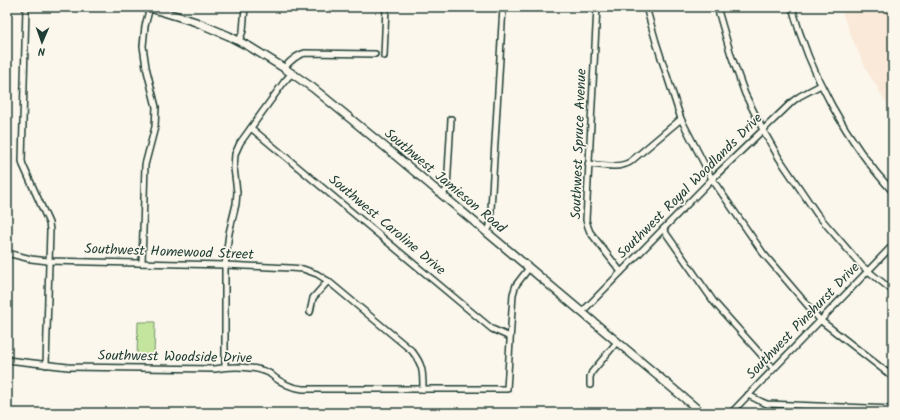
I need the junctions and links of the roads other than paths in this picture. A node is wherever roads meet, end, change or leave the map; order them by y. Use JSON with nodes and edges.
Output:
{"nodes":[{"id":1,"x":26,"y":7,"type":"edge"},
{"id":2,"x":149,"y":7,"type":"edge"},
{"id":3,"x":245,"y":7,"type":"edge"},
{"id":4,"x":386,"y":7,"type":"edge"},
{"id":5,"x":503,"y":7,"type":"edge"},
{"id":6,"x":597,"y":7,"type":"edge"},
{"id":7,"x":646,"y":7,"type":"edge"},
{"id":8,"x":717,"y":7,"type":"edge"},
{"id":9,"x":792,"y":7,"type":"edge"},
{"id":10,"x":239,"y":41,"type":"junction"},
{"id":11,"x":376,"y":54,"type":"dead end"},
{"id":12,"x":384,"y":56,"type":"dead end"},
{"id":13,"x":284,"y":68,"type":"junction"},
{"id":14,"x":292,"y":73,"type":"junction"},
{"id":15,"x":821,"y":85,"type":"junction"},
{"id":16,"x":451,"y":119,"type":"dead end"},
{"id":17,"x":681,"y":119,"type":"junction"},
{"id":18,"x":251,"y":128,"type":"junction"},
{"id":19,"x":763,"y":130,"type":"junction"},
{"id":20,"x":588,"y":164,"type":"junction"},
{"id":21,"x":712,"y":179,"type":"junction"},
{"id":22,"x":893,"y":192,"type":"edge"},
{"id":23,"x":442,"y":195,"type":"junction"},
{"id":24,"x":663,"y":229,"type":"junction"},
{"id":25,"x":487,"y":232,"type":"junction"},
{"id":26,"x":893,"y":245,"type":"edge"},
{"id":27,"x":7,"y":253,"type":"edge"},
{"id":28,"x":48,"y":261,"type":"junction"},
{"id":29,"x":142,"y":263,"type":"junction"},
{"id":30,"x":226,"y":265,"type":"junction"},
{"id":31,"x":529,"y":268,"type":"junction"},
{"id":32,"x":868,"y":271,"type":"junction"},
{"id":33,"x":621,"y":272,"type":"junction"},
{"id":34,"x":328,"y":281,"type":"junction"},
{"id":35,"x":893,"y":291,"type":"edge"},
{"id":36,"x":310,"y":312,"type":"dead end"},
{"id":37,"x":582,"y":312,"type":"junction"},
{"id":38,"x":820,"y":320,"type":"junction"},
{"id":39,"x":510,"y":337,"type":"junction"},
{"id":40,"x":617,"y":342,"type":"junction"},
{"id":41,"x":7,"y":360,"type":"edge"},
{"id":42,"x":46,"y":365,"type":"junction"},
{"id":43,"x":225,"y":367,"type":"junction"},
{"id":44,"x":773,"y":368,"type":"junction"},
{"id":45,"x":893,"y":378,"type":"edge"},
{"id":46,"x":590,"y":385,"type":"dead end"},
{"id":47,"x":424,"y":389,"type":"junction"},
{"id":48,"x":748,"y":395,"type":"junction"},
{"id":49,"x":893,"y":409,"type":"edge"},
{"id":50,"x":702,"y":413,"type":"edge"},
{"id":51,"x":731,"y":413,"type":"edge"}],
"edges":[{"from":1,"to":28,"type":"street"},
{"from":2,"to":10,"type":"street","name":"Southwest Jamieson Road"},
{"from":2,"to":29,"type":"street"},
{"from":3,"to":10,"type":"street"},
{"from":4,"to":12,"type":"street"},
{"from":5,"to":25,"type":"street"},
{"from":6,"to":20,"type":"street","name":"Southwest Spruce Avenue"},
{"from":7,"to":17,"type":"street"},
{"from":8,"to":19,"type":"street"},
{"from":9,"to":15,"type":"street"},
{"from":10,"to":13,"type":"street","name":"Southwest Jamieson Road"},
{"from":11,"to":13,"type":"street"},
{"from":13,"to":14,"type":"street","name":"Southwest Jamieson Road"},
{"from":14,"to":18,"type":"street"},
{"from":14,"to":23,"type":"street","name":"Southwest Jamieson Road"},
{"from":15,"to":19,"type":"street","name":"Southwest Royal Woodlands Drive"},
{"from":15,"to":22,"type":"street"},
{"from":16,"to":23,"type":"street"},
{"from":17,"to":20,"type":"street"},
{"from":17,"to":21,"type":"street"},
{"from":18,"to":30,"type":"street"},
{"from":18,"to":39,"type":"street","name":"Southwest Caroline Drive"},
{"from":19,"to":21,"type":"street","name":"Southwest Royal Woodlands Drive"},
{"from":19,"to":32,"type":"street"},
{"from":20,"to":33,"type":"street","name":"Southwest Spruce Avenue"},
{"from":21,"to":24,"type":"street","name":"Southwest Royal Woodlands Drive"},
{"from":21,"to":38,"type":"street"},
{"from":23,"to":25,"type":"street","name":"Southwest Jamieson Road"},
{"from":24,"to":33,"type":"street","name":"Southwest Royal Woodlands Drive"},
{"from":24,"to":44,"type":"street"},
{"from":25,"to":31,"type":"street","name":"Southwest Jamieson Road"},
{"from":26,"to":32,"type":"street","name":"Southwest Pinehurst Drive"},
{"from":27,"to":28,"type":"street","name":"Southwest Homewood Street"},
{"from":28,"to":29,"type":"street","name":"Southwest Homewood Street"},
{"from":28,"to":42,"type":"street"},
{"from":29,"to":30,"type":"street","name":"Southwest Homewood Street"},
{"from":30,"to":34,"type":"street","name":"Southwest Homewood Street"},
{"from":30,"to":43,"type":"street"},
{"from":31,"to":37,"type":"street","name":"Southwest Jamieson Road"},
{"from":31,"to":39,"type":"street"},
{"from":32,"to":35,"type":"street"},
{"from":32,"to":38,"type":"street","name":"Southwest Pinehurst Drive"},
{"from":33,"to":37,"type":"street","name":"Southwest Royal Woodlands Drive"},
{"from":34,"to":36,"type":"street"},
{"from":34,"to":47,"type":"street","name":"Southwest Homewood Street"},
{"from":37,"to":40,"type":"street","name":"Southwest Jamieson Road"},
{"from":38,"to":44,"type":"street","name":"Southwest Pinehurst Drive"},
{"from":38,"to":45,"type":"street"},
{"from":39,"to":47,"type":"street","name":"Southwest Woodside Drive"},
{"from":40,"to":46,"type":"street"},
{"from":40,"to":50,"type":"street","name":"Southwest Jamieson Road"},
{"from":41,"to":42,"type":"street","name":"Southwest Woodside Drive"},
{"from":42,"to":43,"type":"street","name":"Southwest Woodside Drive"},
{"from":43,"to":47,"type":"street","name":"Southwest Woodside Drive"},
{"from":44,"to":48,"type":"street","name":"Southwest Pinehurst Drive"},
{"from":48,"to":49,"type":"street"},
{"from":48,"to":51,"type":"street","name":"Southwest Pinehurst Drive"}]}
